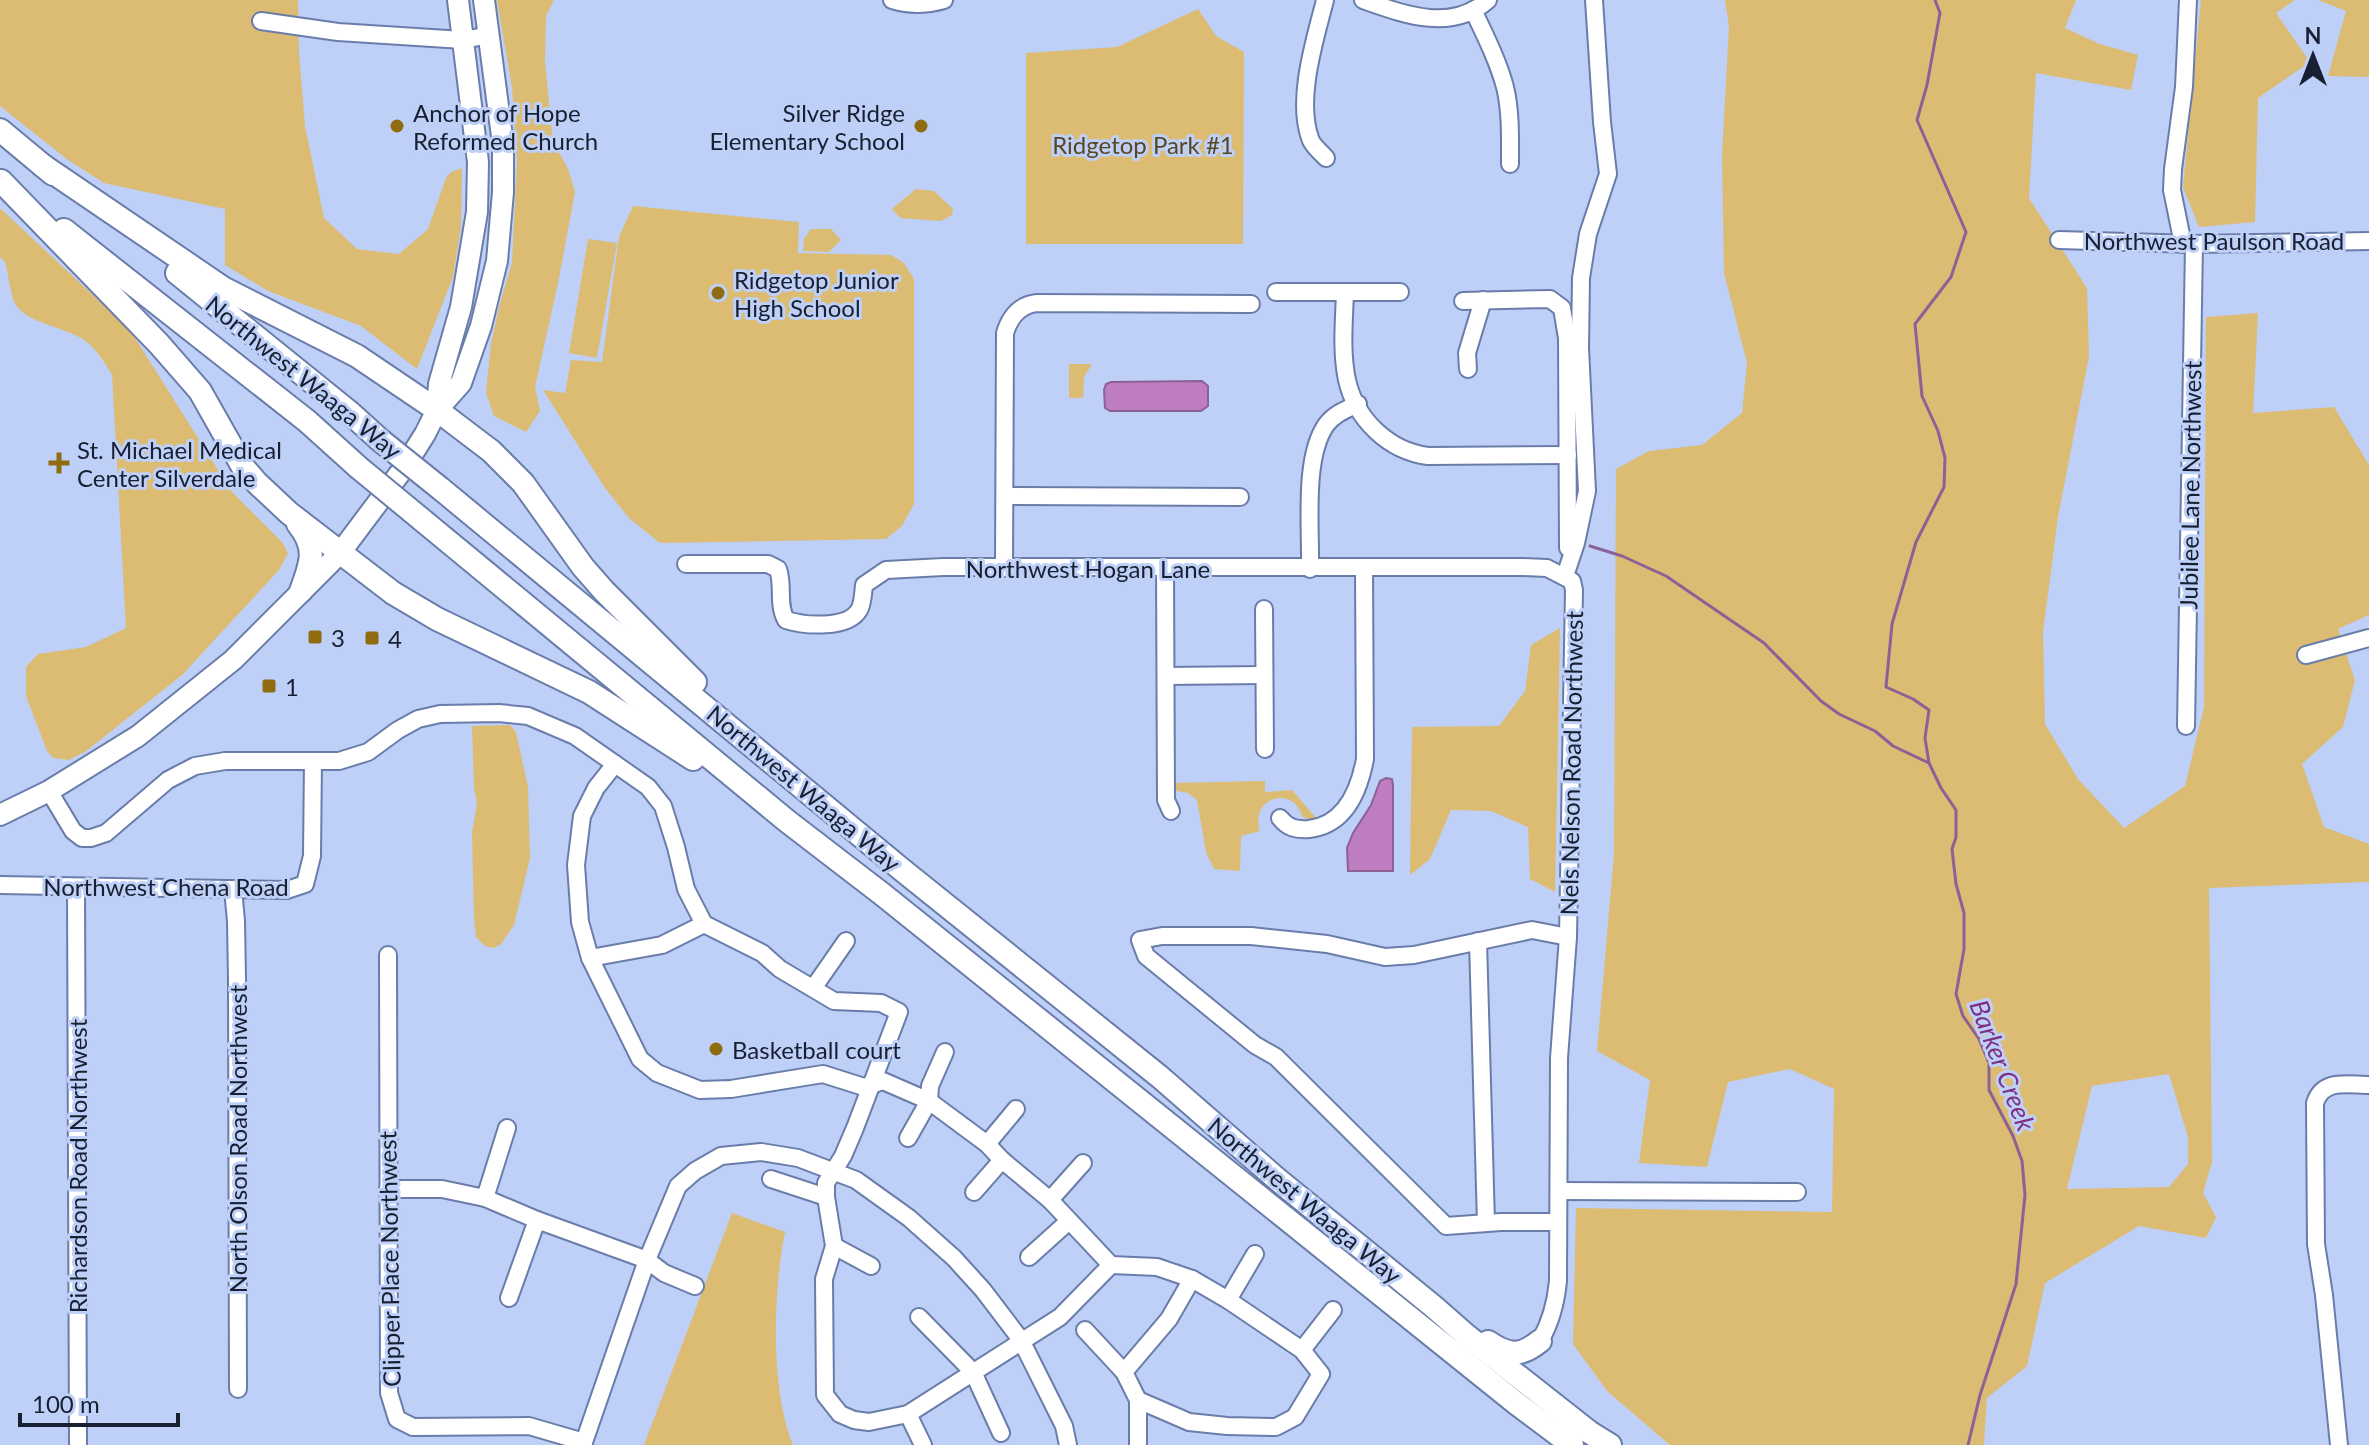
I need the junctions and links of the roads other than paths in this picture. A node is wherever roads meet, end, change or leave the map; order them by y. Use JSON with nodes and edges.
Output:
{"nodes":[{"id":1,"x":458,"y":0,"type":"edge"},
{"id":2,"x":484,"y":0,"type":"edge"},
{"id":3,"x":892,"y":0,"type":"edge"},
{"id":4,"x":944,"y":0,"type":"edge"},
{"id":5,"x":1325,"y":0,"type":"edge"},
{"id":6,"x":1363,"y":0,"type":"edge"},
{"id":7,"x":1488,"y":0,"type":"edge"},
{"id":8,"x":1594,"y":0,"type":"edge"},
{"id":9,"x":2188,"y":0,"type":"edge"},
{"id":10,"x":1473,"y":10,"type":"junction"},
{"id":11,"x":261,"y":21,"type":"dead end"},
{"id":12,"x":490,"y":35,"type":"junction"},
{"id":13,"x":463,"y":40,"type":"junction"},
{"id":14,"x":0,"y":130,"type":"edge"},
{"id":15,"x":1326,"y":158,"type":"dead end"},
{"id":16,"x":1510,"y":164,"type":"dead end"},
{"id":17,"x":42,"y":165,"type":"junction"},
{"id":18,"x":1,"y":181,"type":"edge"},
{"id":19,"x":2059,"y":240,"type":"dead end"},
{"id":20,"x":2369,"y":241,"type":"edge"},
{"id":21,"x":2188,"y":244,"type":"junction"},
{"id":22,"x":1276,"y":292,"type":"dead end"},
{"id":23,"x":1400,"y":292,"type":"dead end"},
{"id":24,"x":1345,"y":293,"type":"junction"},
{"id":25,"x":1483,"y":300,"type":"junction"},
{"id":26,"x":1463,"y":301,"type":"dead end"},
{"id":27,"x":1251,"y":304,"type":"dead end"},
{"id":28,"x":1468,"y":369,"type":"dead end"},
{"id":29,"x":1358,"y":404,"type":"junction"},
{"id":30,"x":437,"y":410,"type":"junction"},
{"id":31,"x":1568,"y":455,"type":"junction"},
{"id":32,"x":1005,"y":496,"type":"junction"},
{"id":33,"x":1240,"y":497,"type":"dead end"},
{"id":34,"x":289,"y":513,"type":"junction"},
{"id":35,"x":340,"y":553,"type":"junction"},
{"id":36,"x":686,"y":564,"type":"dead end"},
{"id":37,"x":1165,"y":567,"type":"junction"},
{"id":38,"x":1004,"y":568,"type":"junction"},
{"id":39,"x":1364,"y":568,"type":"junction"},
{"id":40,"x":1310,"y":569,"type":"junction"},
{"id":41,"x":1567,"y":572,"type":"junction"},
{"id":42,"x":301,"y":591,"type":"junction"},
{"id":43,"x":1264,"y":609,"type":"dead end"},
{"id":44,"x":2369,"y":638,"type":"edge"},
{"id":45,"x":2306,"y":655,"type":"dead end"},
{"id":46,"x":1264,"y":675,"type":"junction"},
{"id":47,"x":1166,"y":676,"type":"junction"},
{"id":48,"x":2186,"y":726,"type":"dead end"},
{"id":49,"x":1265,"y":749,"type":"dead end"},
{"id":50,"x":758,"y":750,"type":"junction"},
{"id":51,"x":313,"y":761,"type":"junction"},
{"id":52,"x":615,"y":764,"type":"junction"},
{"id":53,"x":49,"y":791,"type":"junction"},
{"id":54,"x":1171,"y":811,"type":"dead end"},
{"id":55,"x":0,"y":815,"type":"edge"},
{"id":56,"x":1280,"y":818,"type":"dead end"},
{"id":57,"x":787,"y":821,"type":"junction"},
{"id":58,"x":0,"y":885,"type":"edge"},
{"id":59,"x":76,"y":887,"type":"junction"},
{"id":60,"x":233,"y":889,"type":"junction"},
{"id":61,"x":704,"y":924,"type":"junction"},
{"id":62,"x":1568,"y":937,"type":"junction"},
{"id":63,"x":846,"y":941,"type":"dead end"},
{"id":64,"x":1478,"y":941,"type":"junction"},
{"id":65,"x":388,"y":955,"type":"dead end"},
{"id":66,"x":590,"y":958,"type":"junction"},
{"id":67,"x":814,"y":987,"type":"junction"},
{"id":68,"x":945,"y":1052,"type":"dead end"},
{"id":69,"x":873,"y":1083,"type":"junction"},
{"id":70,"x":2369,"y":1085,"type":"edge"},
{"id":71,"x":929,"y":1101,"type":"junction"},
{"id":72,"x":1016,"y":1109,"type":"dead end"},
{"id":73,"x":507,"y":1128,"type":"dead end"},
{"id":74,"x":908,"y":1138,"type":"dead end"},
{"id":75,"x":987,"y":1144,"type":"junction"},
{"id":76,"x":1002,"y":1160,"type":"junction"},
{"id":77,"x":1083,"y":1163,"type":"dead end"},
{"id":78,"x":832,"y":1170,"type":"junction"},
{"id":79,"x":771,"y":1179,"type":"dead end"},
{"id":80,"x":388,"y":1189,"type":"junction"},
{"id":81,"x":1559,"y":1191,"type":"junction"},
{"id":82,"x":974,"y":1192,"type":"dead end"},
{"id":83,"x":1797,"y":1192,"type":"dead end"},
{"id":84,"x":826,"y":1197,"type":"junction"},
{"id":85,"x":485,"y":1198,"type":"junction"},
{"id":86,"x":1050,"y":1200,"type":"junction"},
{"id":87,"x":537,"y":1220,"type":"junction"},
{"id":88,"x":1069,"y":1221,"type":"junction"},
{"id":89,"x":1557,"y":1222,"type":"junction"},
{"id":90,"x":1486,"y":1223,"type":"junction"},
{"id":91,"x":834,"y":1246,"type":"junction"},
{"id":92,"x":1255,"y":1254,"type":"dead end"},
{"id":93,"x":1029,"y":1257,"type":"dead end"},
{"id":94,"x":647,"y":1260,"type":"junction"},
{"id":95,"x":1111,"y":1265,"type":"junction"},
{"id":96,"x":871,"y":1266,"type":"dead end"},
{"id":97,"x":1192,"y":1279,"type":"junction"},
{"id":98,"x":695,"y":1286,"type":"dead end"},
{"id":99,"x":509,"y":1298,"type":"dead end"},
{"id":100,"x":1228,"y":1300,"type":"junction"},
{"id":101,"x":1434,"y":1307,"type":"junction"},
{"id":102,"x":1333,"y":1310,"type":"dead end"},
{"id":103,"x":919,"y":1317,"type":"dead end"},
{"id":104,"x":1085,"y":1330,"type":"dead end"},
{"id":105,"x":1021,"y":1340,"type":"junction"},
{"id":106,"x":1540,"y":1341,"type":"junction"},
{"id":107,"x":1302,"y":1350,"type":"junction"},
{"id":108,"x":973,"y":1372,"type":"junction"},
{"id":109,"x":1124,"y":1372,"type":"junction"},
{"id":110,"x":238,"y":1389,"type":"dead end"},
{"id":111,"x":1138,"y":1400,"type":"junction"},
{"id":112,"x":908,"y":1414,"type":"junction"},
{"id":113,"x":1001,"y":1433,"type":"dead end"},
{"id":114,"x":1580,"y":1439,"type":"edge"},
{"id":115,"x":584,"y":1444,"type":"edge"},
{"id":116,"x":78,"y":1445,"type":"edge"},
{"id":117,"x":923,"y":1445,"type":"edge"},
{"id":118,"x":1068,"y":1445,"type":"edge"},
{"id":119,"x":1138,"y":1445,"type":"edge"},
{"id":120,"x":1610,"y":1445,"type":"edge"},
{"id":121,"x":2339,"y":1445,"type":"edge"}],
"edges":[{"from":1,"to":13,"type":"main road"},
{"from":2,"to":12,"type":"main road"},
{"from":3,"to":4,"type":"street"},
{"from":5,"to":15,"type":"street"},
{"from":6,"to":10,"type":"street"},
{"from":7,"to":10,"type":"street"},
{"from":8,"to":41,"type":"street","name":"Nels Nelson Road Northwest"},
{"from":9,"to":21,"type":"street","name":"Jubilee Lane Northwest"},
{"from":10,"to":16,"type":"street"},
{"from":11,"to":13,"type":"street"},
{"from":12,"to":13,"type":"street"},
{"from":12,"to":30,"type":"main road"},
{"from":13,"to":30,"type":"main road"},
{"from":14,"to":17,"type":"highway","name":"Northwest Waaga Way"},
{"from":17,"to":30,"type":"highway"},
{"from":17,"to":50,"type":"highway","name":"Northwest Waaga Way","bridge":true},
{"from":18,"to":34,"type":"highway"},
{"from":18,"to":57,"type":"highway","name":"Northwest Waaga Way","bridge":true},
{"from":19,"to":21,"type":"street","name":"Northwest Paulson Road"},
{"from":20,"to":21,"type":"street","name":"Northwest Paulson Road"},
{"from":21,"to":48,"type":"street","name":"Jubilee Lane Northwest"},
{"from":22,"to":24,"type":"street"},
{"from":23,"to":24,"type":"street"},
{"from":24,"to":29,"type":"street"},
{"from":25,"to":26,"type":"street"},
{"from":25,"to":28,"type":"street"},
{"from":25,"to":31,"type":"street"},
{"from":27,"to":32,"type":"street"},
{"from":29,"to":31,"type":"street"},
{"from":29,"to":40,"type":"street"},
{"from":30,"to":35,"type":"main road"},
{"from":30,"to":50,"type":"highway"},
{"from":31,"to":41,"type":"street"},
{"from":32,"to":33,"type":"street"},
{"from":32,"to":38,"type":"street"},
{"from":34,"to":35,"type":"highway"},
{"from":34,"to":42,"type":"highway"},
{"from":35,"to":42,"type":"main road"},
{"from":35,"to":57,"type":"highway"},
{"from":36,"to":38,"type":"street","name":"Northwest Hogan Lane"},
{"from":37,"to":38,"type":"street","name":"Northwest Hogan Lane"},
{"from":37,"to":40,"type":"street","name":"Northwest Hogan Lane"},
{"from":37,"to":47,"type":"street"},
{"from":39,"to":40,"type":"street","name":"Northwest Hogan Lane"},
{"from":39,"to":41,"type":"street","name":"Northwest Hogan Lane"},
{"from":39,"to":56,"type":"street"},
{"from":41,"to":62,"type":"street","name":"Nels Nelson Road Northwest"},
{"from":42,"to":53,"type":"main road"},
{"from":43,"to":46,"type":"street"},
{"from":44,"to":45,"type":"street"},
{"from":46,"to":47,"type":"street"},
{"from":46,"to":49,"type":"street"},
{"from":47,"to":54,"type":"street"},
{"from":50,"to":101,"type":"highway","name":"Northwest Waaga Way"},
{"from":51,"to":52,"type":"street"},
{"from":51,"to":53,"type":"street"},
{"from":51,"to":60,"type":"street","name":"Northwest Chena Road"},
{"from":52,"to":61,"type":"street"},
{"from":52,"to":66,"type":"street"},
{"from":53,"to":55,"type":"main road"},
{"from":57,"to":114,"type":"highway","name":"Northwest Waaga Way"},
{"from":58,"to":59,"type":"street","name":"Northwest Chena Road"},
{"from":59,"to":60,"type":"street","name":"Northwest Chena Road"},
{"from":59,"to":116,"type":"street","name":"Richardson Road Northwest"},
{"from":60,"to":110,"type":"street","name":"North Olson Road Northwest"},
{"from":61,"to":66,"type":"street"},
{"from":61,"to":67,"type":"street"},
{"from":62,"to":64,"type":"street"},
{"from":62,"to":81,"type":"street","name":"Nels Nelson Road Northwest"},
{"from":63,"to":67,"type":"street"},
{"from":64,"to":90,"type":"street"},
{"from":64,"to":90,"type":"street"},
{"from":65,"to":80,"type":"street","name":"Clipper Place Northwest"},
{"from":66,"to":69,"type":"street"},
{"from":67,"to":69,"type":"street"},
{"from":68,"to":71,"type":"street"},
{"from":69,"to":71,"type":"street"},
{"from":69,"to":78,"type":"street"},
{"from":70,"to":121,"type":"street"},
{"from":71,"to":74,"type":"street"},
{"from":71,"to":75,"type":"street"},
{"from":72,"to":75,"type":"street"},
{"from":73,"to":85,"type":"street"},
{"from":75,"to":76,"type":"street"},
{"from":76,"to":82,"type":"street"},
{"from":76,"to":86,"type":"street"},
{"from":77,"to":86,"type":"street"},
{"from":78,"to":84,"type":"street"},
{"from":78,"to":94,"type":"street"},
{"from":78,"to":105,"type":"street"},
{"from":79,"to":84,"type":"street"},
{"from":80,"to":85,"type":"street"},
{"from":80,"to":115,"type":"street","name":"Clipper Place Northwest"},
{"from":81,"to":83,"type":"street"},
{"from":81,"to":89,"type":"street","name":"Nels Nelson Road Northwest"},
{"from":84,"to":91,"type":"street"},
{"from":85,"to":87,"type":"street"},
{"from":86,"to":88,"type":"street"},
{"from":87,"to":94,"type":"street"},
{"from":87,"to":99,"type":"street"},
{"from":88,"to":93,"type":"street"},
{"from":88,"to":95,"type":"street"},
{"from":89,"to":90,"type":"street"},
{"from":89,"to":106,"type":"street","name":"Nels Nelson Road Northwest"},
{"from":91,"to":96,"type":"street"},
{"from":91,"to":112,"type":"street"},
{"from":92,"to":100,"type":"street"},
{"from":94,"to":98,"type":"street"},
{"from":94,"to":115,"type":"street"},
{"from":95,"to":97,"type":"street"},
{"from":95,"to":105,"type":"street"},
{"from":97,"to":100,"type":"street"},
{"from":97,"to":109,"type":"street"},
{"from":100,"to":107,"type":"street"},
{"from":101,"to":106,"type":"highway"},
{"from":101,"to":114,"type":"highway","name":"Northwest Waaga Way"},
{"from":102,"to":107,"type":"street"},
{"from":103,"to":108,"type":"street"},
{"from":104,"to":109,"type":"street"},
{"from":105,"to":108,"type":"street"},
{"from":105,"to":118,"type":"street"},
{"from":106,"to":114,"type":"highway"},
{"from":107,"to":111,"type":"street"},
{"from":108,"to":112,"type":"street"},
{"from":108,"to":113,"type":"street"},
{"from":109,"to":111,"type":"street"},
{"from":111,"to":119,"type":"street"},
{"from":112,"to":117,"type":"street"},
{"from":114,"to":120,"type":"highway","name":"Northwest Waaga Way"}]}
